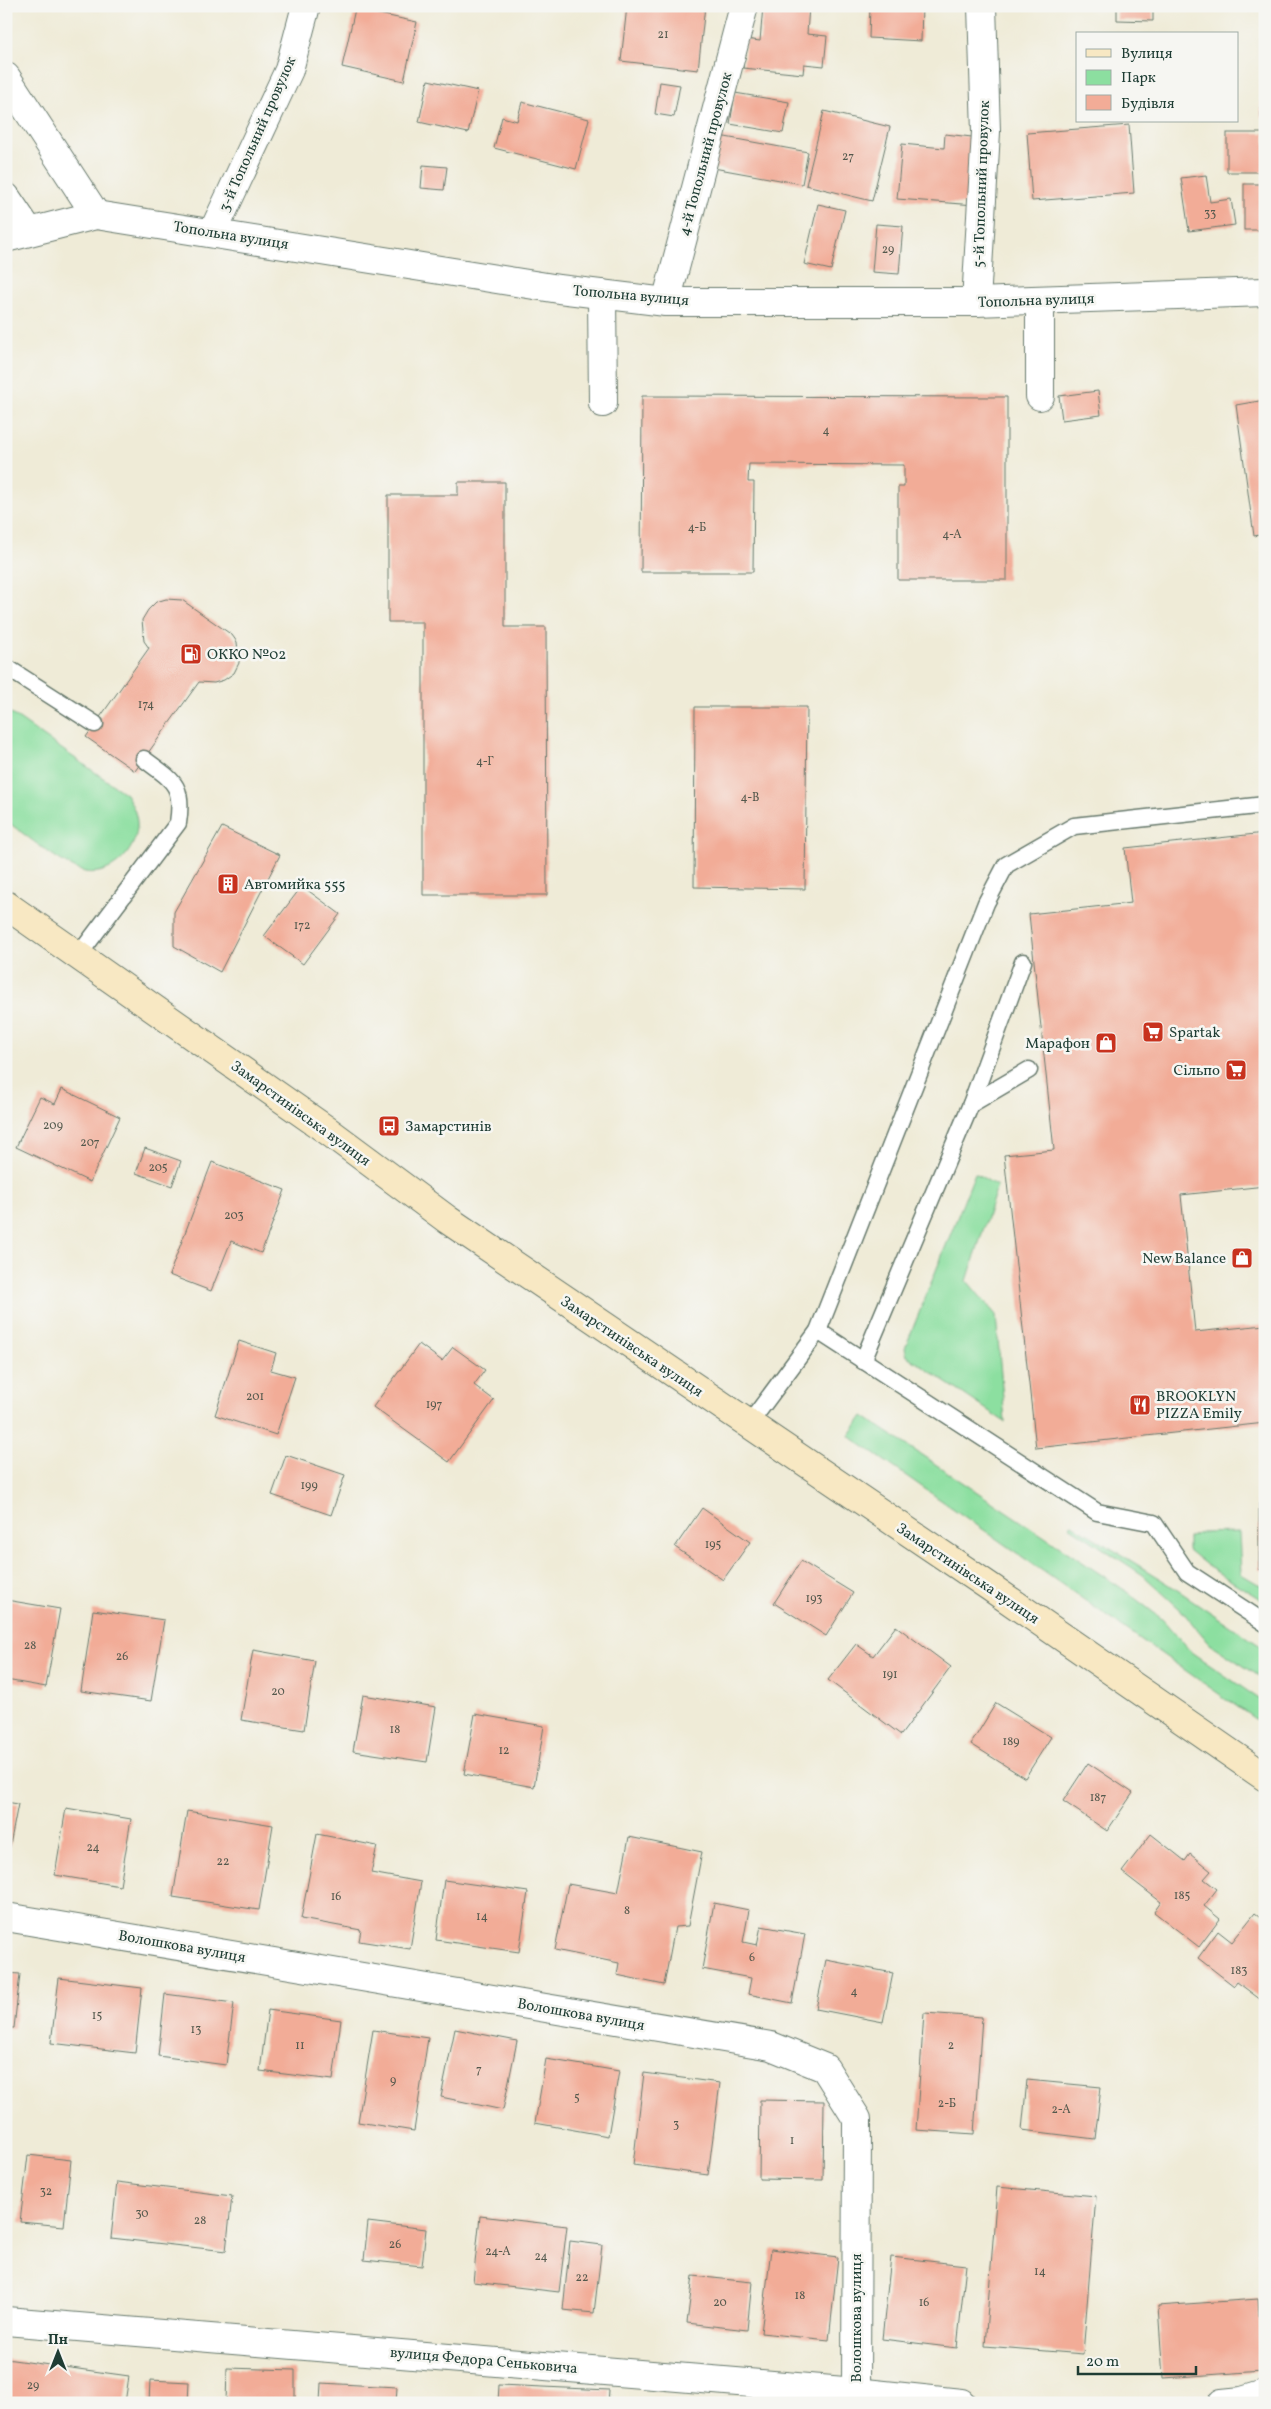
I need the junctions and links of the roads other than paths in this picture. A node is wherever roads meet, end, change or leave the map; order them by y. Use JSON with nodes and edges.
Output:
{"nodes":[{"id":1,"x":306,"y":6,"type":"edge"},
{"id":2,"x":744,"y":6,"type":"edge"},
{"id":3,"x":982,"y":6,"type":"edge"},
{"id":4,"x":6,"y":78,"type":"edge"},
{"id":5,"x":6,"y":197,"type":"edge"},
{"id":6,"x":96,"y":215,"type":"junction"},
{"id":7,"x":213,"y":232,"type":"junction"},
{"id":8,"x":18,"y":235,"type":"edge"},
{"id":9,"x":1265,"y":292,"type":"edge"},
{"id":10,"x":602,"y":294,"type":"junction"},
{"id":11,"x":1040,"y":300,"type":"junction"},
{"id":12,"x":666,"y":302,"type":"junction"},
{"id":13,"x":976,"y":302,"type":"junction"},
{"id":14,"x":1040,"y":396,"type":"dead end"},
{"id":15,"x":603,"y":402,"type":"dead end"},
{"id":16,"x":6,"y":666,"type":"edge"},
{"id":17,"x":95,"y":724,"type":"dead end"},
{"id":18,"x":144,"y":759,"type":"dead end"},
{"id":19,"x":1265,"y":805,"type":"edge"},
{"id":20,"x":6,"y":905,"type":"edge"},
{"id":21,"x":78,"y":956,"type":"junction"},
{"id":22,"x":1023,"y":962,"type":"dead end"},
{"id":23,"x":1028,"y":1070,"type":"dead end"},
{"id":24,"x":971,"y":1104,"type":"junction"},
{"id":25,"x":818,"y":1331,"type":"junction"},
{"id":26,"x":863,"y":1361,"type":"junction"},
{"id":27,"x":749,"y":1424,"type":"junction"},
{"id":28,"x":1265,"y":1623,"type":"edge"},
{"id":29,"x":1265,"y":1777,"type":"edge"},
{"id":30,"x":6,"y":1917,"type":"edge"},
{"id":31,"x":6,"y":2321,"type":"edge"},
{"id":32,"x":856,"y":2392,"type":"junction"},
{"id":33,"x":1265,"y":2394,"type":"edge"},
{"id":34,"x":961,"y":2403,"type":"edge"},
{"id":35,"x":1222,"y":2403,"type":"edge"}],
"edges":[{"from":1,"to":7,"type":"street","name":"3-й Топольний провулок"},
{"from":2,"to":12,"type":"street","name":"4-й Топольний провулок"},
{"from":3,"to":13,"type":"street","name":"5-й Топольний провулок"},
{"from":4,"to":6,"type":"street"},
{"from":5,"to":8,"type":"street"},
{"from":6,"to":7,"type":"street","name":"Топольна вулиця"},
{"from":6,"to":8,"type":"street","name":"Топольна вулиця"},
{"from":7,"to":10,"type":"street","name":"Топольна вулиця"},
{"from":9,"to":11,"type":"street","name":"Топольна вулиця"},
{"from":10,"to":12,"type":"street","name":"Топольна вулиця"},
{"from":10,"to":15,"type":"street"},
{"from":11,"to":13,"type":"street","name":"Топольна вулиця"},
{"from":11,"to":14,"type":"street"},
{"from":12,"to":13,"type":"street","name":"Топольна вулиця"},
{"from":16,"to":17,"type":"lane"},
{"from":18,"to":21,"type":"lane"},
{"from":19,"to":25,"type":"lane"},
{"from":20,"to":21,"type":"main road","name":"Замарстинівська вулиця"},
{"from":21,"to":27,"type":"main road","name":"Замарстинівська вулиця"},
{"from":22,"to":24,"type":"lane"},
{"from":23,"to":24,"type":"lane"},
{"from":24,"to":26,"type":"lane"},
{"from":25,"to":26,"type":"lane"},
{"from":25,"to":27,"type":"lane"},
{"from":26,"to":28,"type":"lane"},
{"from":27,"to":29,"type":"main road","name":"Замарстинівська вулиця"},
{"from":30,"to":32,"type":"street","name":"Волошкова вулиця"},
{"from":31,"to":32,"type":"street","name":"вулиця Федора Сеньковича"},
{"from":32,"to":34,"type":"street","name":"вулиця Федора Сеньковича"},
{"from":33,"to":35,"type":"street"}]}
